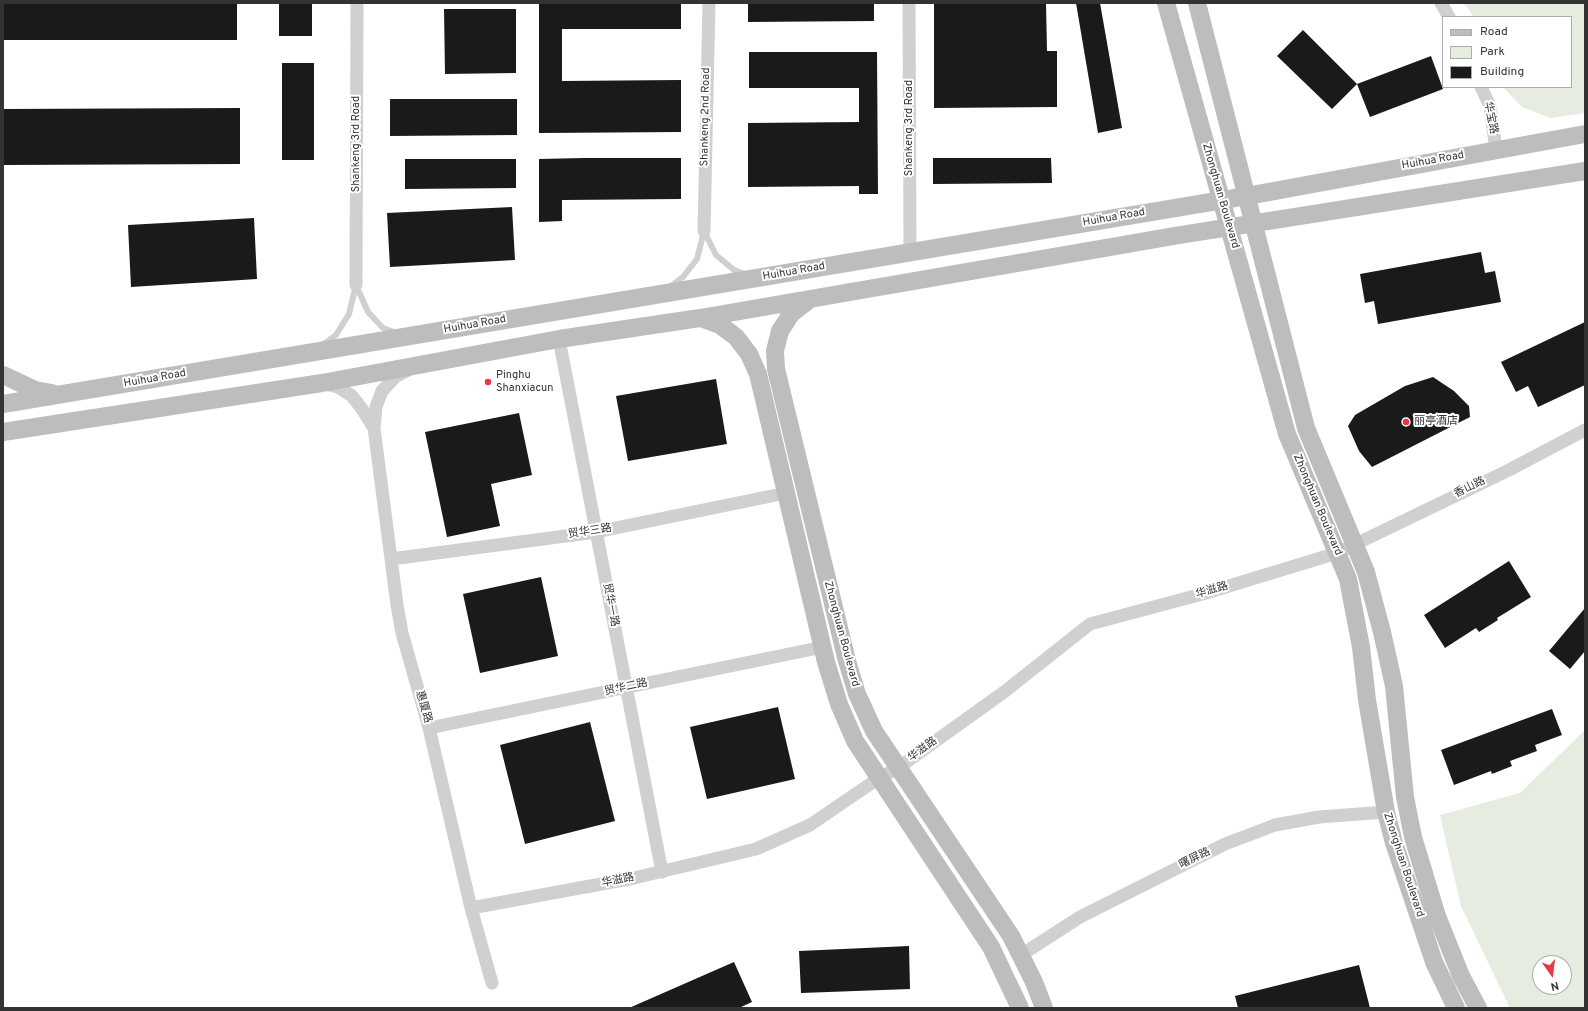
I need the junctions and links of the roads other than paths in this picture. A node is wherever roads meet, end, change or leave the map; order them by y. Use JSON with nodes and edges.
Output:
{"nodes":[{"id":1,"x":357,"y":3,"type":"edge"},
{"id":2,"x":708,"y":3,"type":"edge"},
{"id":3,"x":909,"y":3,"type":"edge"},
{"id":4,"x":1166,"y":3,"type":"edge"},
{"id":5,"x":1197,"y":3,"type":"edge"},
{"id":6,"x":1441,"y":3,"type":"edge"},
{"id":7,"x":1448,"y":16,"type":"edge"},
{"id":8,"x":1481,"y":88,"type":"edge"},
{"id":9,"x":1585,"y":134,"type":"edge"},
{"id":10,"x":1496,"y":150,"type":"junction"},
{"id":11,"x":1585,"y":171,"type":"edge"},
{"id":12,"x":1247,"y":196,"type":"junction"},
{"id":13,"x":1222,"y":200,"type":"junction"},
{"id":14,"x":1254,"y":223,"type":"junction"},
{"id":15,"x":1229,"y":227,"type":"junction"},
{"id":16,"x":704,"y":231,"type":"junction"},
{"id":17,"x":910,"y":252,"type":"junction"},
{"id":18,"x":756,"y":278,"type":"junction"},
{"id":19,"x":356,"y":285,"type":"junction"},
{"id":20,"x":660,"y":294,"type":"junction"},
{"id":21,"x":810,"y":299,"type":"junction"},
{"id":22,"x":700,"y":318,"type":"junction"},
{"id":23,"x":406,"y":337,"type":"junction"},
{"id":24,"x":559,"y":339,"type":"junction"},
{"id":25,"x":313,"y":352,"type":"junction"},
{"id":26,"x":414,"y":367,"type":"junction"},
{"id":27,"x":3,"y":375,"type":"edge"},
{"id":28,"x":322,"y":383,"type":"junction"},
{"id":29,"x":62,"y":394,"type":"junction"},
{"id":30,"x":3,"y":404,"type":"edge"},
{"id":31,"x":374,"y":428,"type":"junction"},
{"id":32,"x":1585,"y":430,"type":"edge"},
{"id":33,"x":3,"y":432,"type":"edge"},
{"id":34,"x":786,"y":493,"type":"junction"},
{"id":35,"x":596,"y":532,"type":"junction"},
{"id":36,"x":1354,"y":544,"type":"junction"},
{"id":37,"x":1337,"y":553,"type":"junction"},
{"id":38,"x":391,"y":559,"type":"junction"},
{"id":39,"x":822,"y":646,"type":"junction"},
{"id":40,"x":626,"y":688,"type":"junction"},
{"id":41,"x":429,"y":728,"type":"junction"},
{"id":42,"x":898,"y":768,"type":"junction"},
{"id":43,"x":879,"y":778,"type":"junction"},
{"id":44,"x":1386,"y":812,"type":"junction"},
{"id":45,"x":662,"y":872,"type":"junction"},
{"id":46,"x":471,"y":908,"type":"junction"},
{"id":47,"x":1021,"y":955,"type":"junction"},
{"id":48,"x":492,"y":983,"type":"dead end"},
{"id":49,"x":1020,"y":1008,"type":"edge"},
{"id":50,"x":1044,"y":1008,"type":"edge"},
{"id":51,"x":1456,"y":1008,"type":"edge"},
{"id":52,"x":1478,"y":1008,"type":"edge"}],
"edges":[{"from":1,"to":19,"type":"street","name":"Shankeng 3rd Road"},
{"from":2,"to":16,"type":"street","name":"Shankeng 2nd Road"},
{"from":3,"to":17,"type":"street","name":"Shankeng 3rd Road"},
{"from":4,"to":13,"type":"street","name":"Zhonghuan Boulevard"},
{"from":5,"to":12,"type":"street","name":"Zhonghuan Boulevard"},
{"from":6,"to":7,"type":"street"},
{"from":8,"to":10,"type":"street","name":"华宝路"},
{"from":9,"to":10,"type":"street","name":"Huihua Road"},
{"from":10,"to":12,"type":"street","name":"Huihua Road"},
{"from":11,"to":14,"type":"street"},
{"from":12,"to":13,"type":"street","name":"Huihua Road"},
{"from":12,"to":14,"type":"street","name":"Zhonghuan Boulevard"},
{"from":13,"to":15,"type":"street","name":"Zhonghuan Boulevard"},
{"from":13,"to":17,"type":"street","name":"Huihua Road"},
{"from":14,"to":15,"type":"street"},
{"from":14,"to":36,"type":"street","name":"Zhonghuan Boulevard"},
{"from":15,"to":21,"type":"street"},
{"from":15,"to":37,"type":"street","name":"Zhonghuan Boulevard"},
{"from":16,"to":18,"type":"lane"},
{"from":16,"to":20,"type":"lane"},
{"from":17,"to":18,"type":"street","name":"Huihua Road"},
{"from":18,"to":20,"type":"street","name":"Huihua Road"},
{"from":19,"to":23,"type":"lane"},
{"from":19,"to":25,"type":"lane"},
{"from":20,"to":23,"type":"street","name":"Huihua Road"},
{"from":21,"to":22,"type":"street"},
{"from":21,"to":42,"type":"street","name":"Zhonghuan Boulevard"},
{"from":22,"to":24,"type":"street"},
{"from":22,"to":34,"type":"street","name":"Zhonghuan Boulevard"},
{"from":23,"to":25,"type":"street","name":"Huihua Road"},
{"from":24,"to":26,"type":"street"},
{"from":24,"to":35,"type":"street","name":"贸华一路"},
{"from":25,"to":29,"type":"street","name":"Huihua Road"},
{"from":26,"to":28,"type":"street"},
{"from":26,"to":31,"type":"street"},
{"from":27,"to":29,"type":"street"},
{"from":28,"to":31,"type":"street"},
{"from":28,"to":33,"type":"street"},
{"from":29,"to":30,"type":"street","name":"Huihua Road"},
{"from":31,"to":38,"type":"street","name":"惠厦路"},
{"from":32,"to":36,"type":"street","name":"香山路"},
{"from":34,"to":35,"type":"street","name":"贸华三路"},
{"from":34,"to":39,"type":"street","name":"Zhonghuan Boulevard"},
{"from":35,"to":38,"type":"street","name":"贸华三路"},
{"from":35,"to":40,"type":"street","name":"贸华一路"},
{"from":36,"to":37,"type":"street","name":"华滋路"},
{"from":36,"to":52,"type":"street","name":"Zhonghuan Boulevard"},
{"from":37,"to":42,"type":"street","name":"华滋路"},
{"from":37,"to":44,"type":"street","name":"Zhonghuan Boulevard"},
{"from":38,"to":41,"type":"street","name":"惠厦路"},
{"from":39,"to":40,"type":"street","name":"贸华二路"},
{"from":39,"to":43,"type":"street","name":"Zhonghuan Boulevard"},
{"from":40,"to":41,"type":"street","name":"贸华二路"},
{"from":40,"to":45,"type":"street","name":"贸华一路"},
{"from":41,"to":46,"type":"street","name":"惠厦路"},
{"from":42,"to":43,"type":"street","name":"华滋路"},
{"from":42,"to":47,"type":"street","name":"Zhonghuan Boulevard"},
{"from":43,"to":45,"type":"street","name":"华滋路"},
{"from":43,"to":49,"type":"street","name":"Zhonghuan Boulevard"},
{"from":44,"to":47,"type":"street","name":"曙屏路"},
{"from":44,"to":51,"type":"street","name":"Zhonghuan Boulevard"},
{"from":45,"to":46,"type":"street","name":"华滋路"},
{"from":46,"to":48,"type":"street","name":"惠厦路"},
{"from":47,"to":50,"type":"street","name":"Zhonghuan Boulevard"}]}
